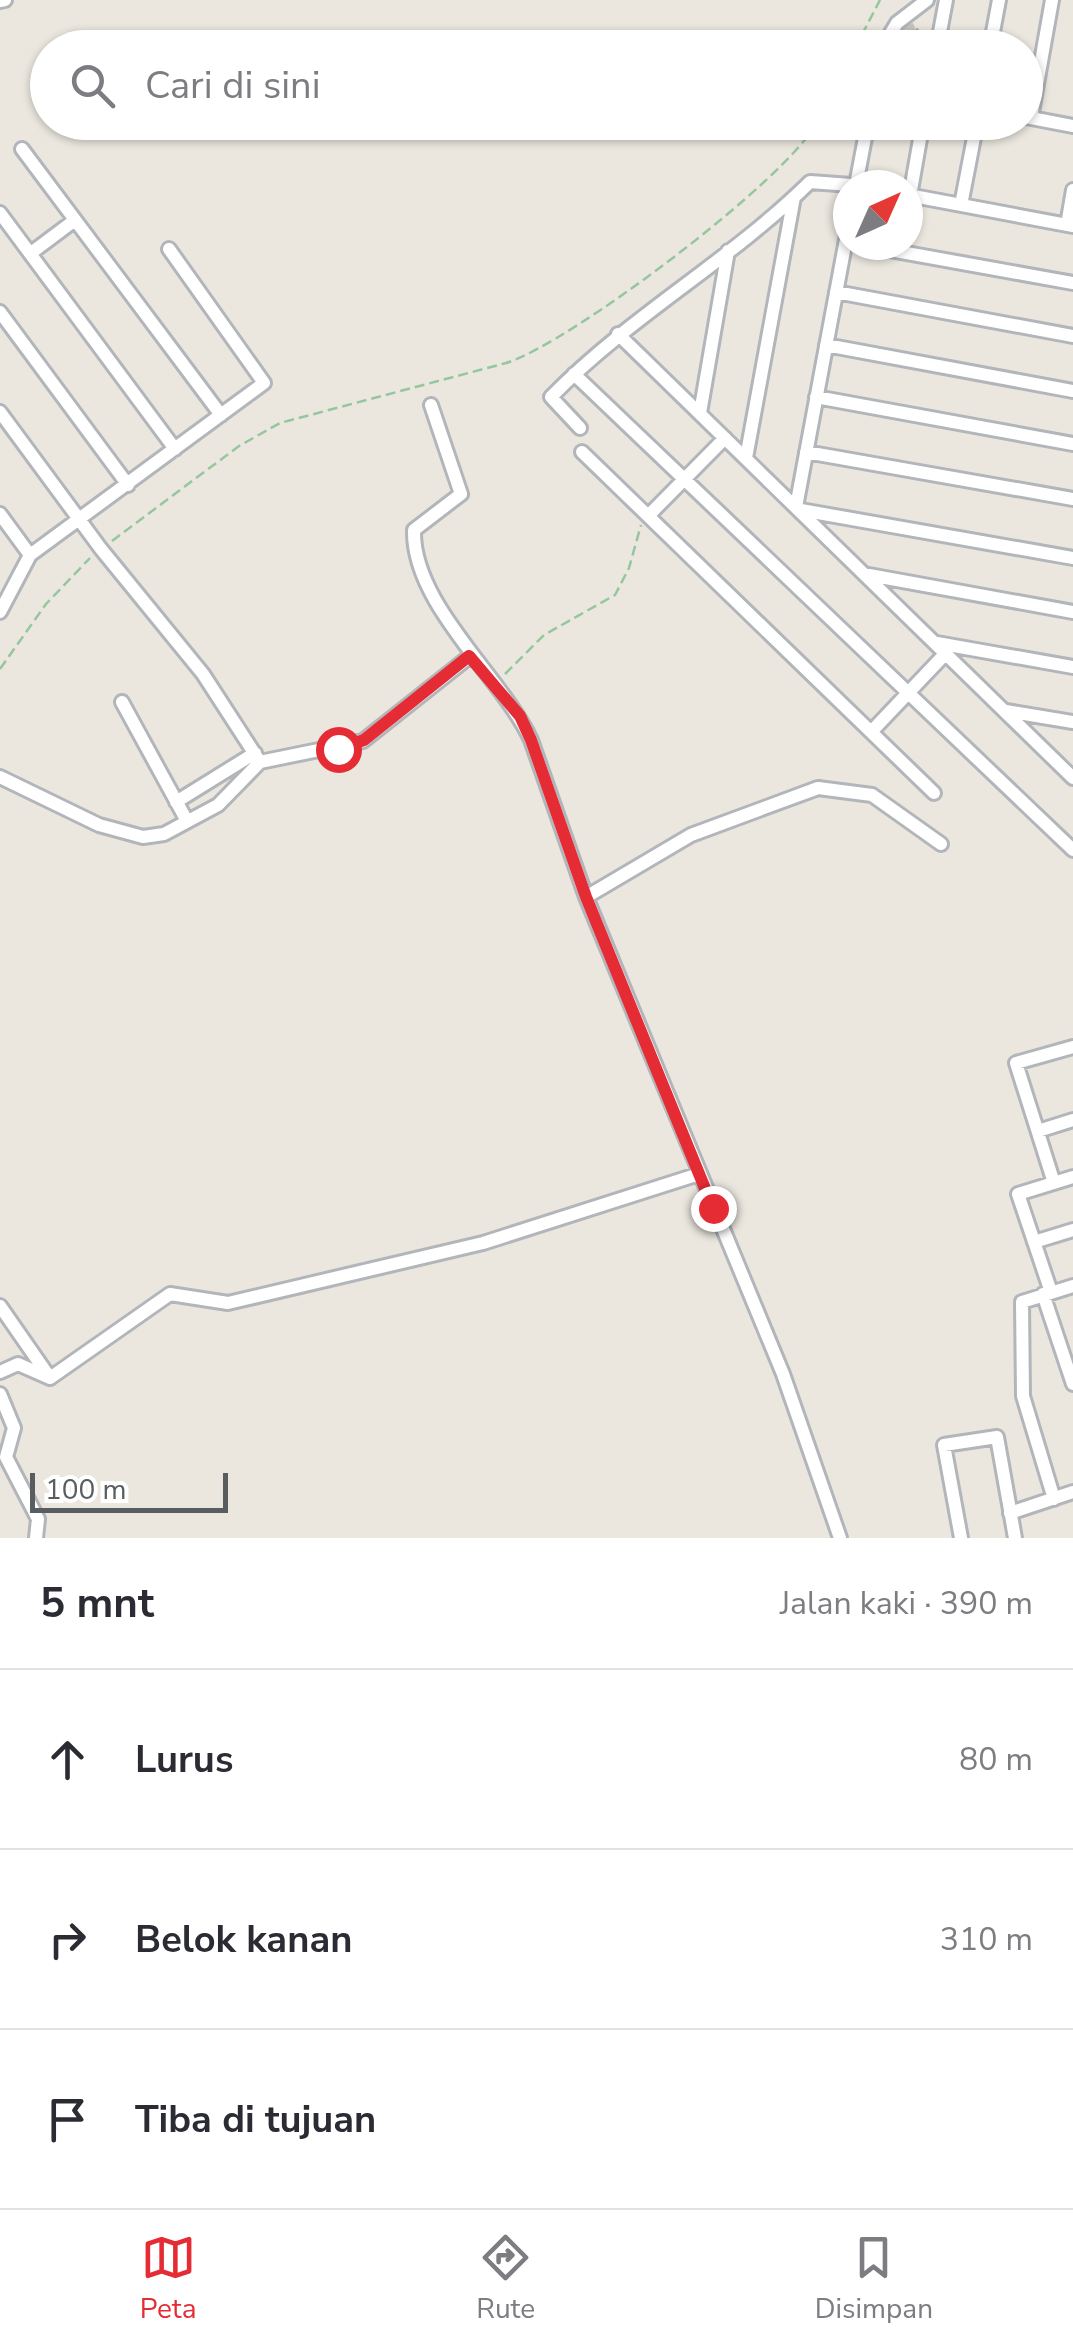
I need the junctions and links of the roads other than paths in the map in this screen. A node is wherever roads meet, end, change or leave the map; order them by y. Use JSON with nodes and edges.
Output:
{"nodes":[{"id":1,"x":927,"y":0,"type":"edge"},
{"id":2,"x":946,"y":0,"type":"edge"},
{"id":3,"x":999,"y":0,"type":"edge"},
{"id":4,"x":1052,"y":0,"type":"edge"},
{"id":5,"x":892,"y":30,"type":"edge"},
{"id":6,"x":941,"y":30,"type":"edge"},
{"id":7,"x":993,"y":30,"type":"edge"},
{"id":8,"x":1043,"y":44,"type":"edge"},
{"id":9,"x":1043,"y":121,"type":"edge"},
{"id":10,"x":1073,"y":126,"type":"edge"},
{"id":11,"x":864,"y":140,"type":"edge"},
{"id":12,"x":920,"y":140,"type":"edge"},
{"id":13,"x":973,"y":140,"type":"edge"},
{"id":14,"x":22,"y":149,"type":"dead end"},
{"id":15,"x":857,"y":170,"type":"edge"},
{"id":16,"x":914,"y":170,"type":"edge"},
{"id":17,"x":833,"y":182,"type":"edge"},
{"id":18,"x":1073,"y":190,"type":"edge"},
{"id":19,"x":794,"y":197,"type":"junction"},
{"id":20,"x":923,"y":198,"type":"edge"},
{"id":21,"x":961,"y":205,"type":"junction"},
{"id":22,"x":0,"y":212,"type":"edge"},
{"id":23,"x":75,"y":220,"type":"junction"},
{"id":24,"x":1070,"y":226,"type":"edge"},
{"id":25,"x":169,"y":249,"type":"dead end"},
{"id":26,"x":728,"y":251,"type":"junction"},
{"id":27,"x":30,"y":253,"type":"junction"},
{"id":28,"x":923,"y":256,"type":"edge"},
{"id":29,"x":843,"y":260,"type":"edge"},
{"id":30,"x":1073,"y":283,"type":"edge"},
{"id":31,"x":836,"y":292,"type":"junction"},
{"id":32,"x":0,"y":312,"type":"edge"},
{"id":33,"x":618,"y":334,"type":"junction"},
{"id":34,"x":1073,"y":336,"type":"edge"},
{"id":35,"x":826,"y":345,"type":"junction"},
{"id":36,"x":574,"y":374,"type":"junction"},
{"id":37,"x":1073,"y":392,"type":"edge"},
{"id":38,"x":816,"y":397,"type":"junction"},
{"id":39,"x":431,"y":405,"type":"dead end"},
{"id":40,"x":0,"y":412,"type":"edge"},
{"id":41,"x":700,"y":414,"type":"junction"},
{"id":42,"x":221,"y":415,"type":"junction"},
{"id":43,"x":580,"y":428,"type":"dead end"},
{"id":44,"x":725,"y":438,"type":"junction"},
{"id":45,"x":1073,"y":444,"type":"edge"},
{"id":46,"x":175,"y":450,"type":"junction"},
{"id":47,"x":582,"y":452,"type":"dead end"},
{"id":48,"x":806,"y":452,"type":"junction"},
{"id":49,"x":746,"y":458,"type":"junction"},
{"id":50,"x":684,"y":480,"type":"junction"},
{"id":51,"x":128,"y":485,"type":"junction"},
{"id":52,"x":1073,"y":498,"type":"edge"},
{"id":53,"x":797,"y":508,"type":"junction"},
{"id":54,"x":0,"y":514,"type":"edge"},
{"id":55,"x":648,"y":516,"type":"junction"},
{"id":56,"x":80,"y":519,"type":"junction"},
{"id":57,"x":30,"y":555,"type":"junction"},
{"id":58,"x":1073,"y":558,"type":"edge"},
{"id":59,"x":866,"y":575,"type":"junction"},
{"id":60,"x":0,"y":612,"type":"edge"},
{"id":61,"x":1073,"y":612,"type":"edge"},
{"id":62,"x":941,"y":648,"type":"junction"},
{"id":63,"x":469,"y":656,"type":"junction"},
{"id":64,"x":1073,"y":667,"type":"edge"},
{"id":65,"x":908,"y":693,"type":"junction"},
{"id":66,"x":122,"y":702,"type":"dead end"},
{"id":67,"x":1005,"y":711,"type":"junction"},
{"id":68,"x":1073,"y":722,"type":"edge"},
{"id":69,"x":871,"y":732,"type":"junction"},
{"id":70,"x":258,"y":757,"type":"junction"},
{"id":71,"x":0,"y":776,"type":"edge"},
{"id":72,"x":1073,"y":778,"type":"edge"},
{"id":73,"x":934,"y":792,"type":"dead end"},
{"id":74,"x":176,"y":802,"type":"junction"},
{"id":75,"x":187,"y":822,"type":"junction"},
{"id":76,"x":941,"y":844,"type":"dead end"},
{"id":77,"x":1073,"y":850,"type":"edge"},
{"id":78,"x":586,"y":897,"type":"junction"},
{"id":79,"x":1073,"y":1046,"type":"edge"},
{"id":80,"x":1073,"y":1120,"type":"edge"},
{"id":81,"x":1038,"y":1131,"type":"junction"},
{"id":82,"x":699,"y":1174,"type":"junction"},
{"id":83,"x":1073,"y":1176,"type":"edge"},
{"id":84,"x":1054,"y":1183,"type":"junction"},
{"id":85,"x":1073,"y":1230,"type":"edge"},
{"id":86,"x":1034,"y":1242,"type":"junction"},
{"id":87,"x":1073,"y":1286,"type":"edge"},
{"id":88,"x":1047,"y":1293,"type":"junction"},
{"id":89,"x":0,"y":1306,"type":"edge"},
{"id":90,"x":0,"y":1372,"type":"edge"},
{"id":91,"x":50,"y":1378,"type":"junction"},
{"id":92,"x":1073,"y":1384,"type":"edge"},
{"id":93,"x":0,"y":1394,"type":"edge"},
{"id":94,"x":1073,"y":1492,"type":"edge"},
{"id":95,"x":1054,"y":1499,"type":"junction"},
{"id":96,"x":1010,"y":1513,"type":"junction"},
{"id":97,"x":36,"y":1538,"type":"edge"},
{"id":98,"x":840,"y":1538,"type":"edge"},
{"id":99,"x":962,"y":1538,"type":"edge"},
{"id":100,"x":1015,"y":1538,"type":"edge"}],
"edges":[{"from":1,"to":5,"type":"street"},
{"from":2,"to":6,"type":"street"},
{"from":3,"to":7,"type":"street"},
{"from":4,"to":8,"type":"street"},
{"from":9,"to":10,"type":"street"},
{"from":11,"to":15,"type":"street"},
{"from":12,"to":16,"type":"street"},
{"from":13,"to":21,"type":"street"},
{"from":14,"to":23,"type":"street"},
{"from":17,"to":19,"type":"street"},
{"from":18,"to":24,"type":"street"},
{"from":19,"to":26,"type":"street"},
{"from":19,"to":49,"type":"street"},
{"from":20,"to":21,"type":"street"},
{"from":21,"to":24,"type":"street"},
{"from":22,"to":27,"type":"street"},
{"from":23,"to":27,"type":"street"},
{"from":23,"to":42,"type":"street"},
{"from":25,"to":42,"type":"street"},
{"from":26,"to":33,"type":"street"},
{"from":26,"to":41,"type":"street"},
{"from":27,"to":46,"type":"street"},
{"from":28,"to":30,"type":"street"},
{"from":29,"to":31,"type":"street"},
{"from":31,"to":34,"type":"street"},
{"from":31,"to":35,"type":"street"},
{"from":32,"to":51,"type":"street"},
{"from":33,"to":36,"type":"street"},
{"from":33,"to":41,"type":"street"},
{"from":35,"to":37,"type":"street"},
{"from":35,"to":38,"type":"street"},
{"from":36,"to":43,"type":"street"},
{"from":36,"to":50,"type":"street"},
{"from":38,"to":45,"type":"street"},
{"from":38,"to":48,"type":"street"},
{"from":39,"to":63,"type":"street"},
{"from":40,"to":56,"type":"street"},
{"from":41,"to":44,"type":"street"},
{"from":42,"to":46,"type":"street"},
{"from":44,"to":49,"type":"street"},
{"from":44,"to":50,"type":"street"},
{"from":46,"to":51,"type":"street"},
{"from":47,"to":55,"type":"street"},
{"from":48,"to":52,"type":"street"},
{"from":48,"to":53,"type":"street"},
{"from":49,"to":53,"type":"street"},
{"from":50,"to":55,"type":"street"},
{"from":50,"to":65,"type":"street"},
{"from":51,"to":56,"type":"street"},
{"from":53,"to":58,"type":"street"},
{"from":53,"to":59,"type":"street"},
{"from":54,"to":57,"type":"street"},
{"from":55,"to":69,"type":"street"},
{"from":56,"to":57,"type":"street"},
{"from":56,"to":70,"type":"street"},
{"from":57,"to":60,"type":"street"},
{"from":59,"to":61,"type":"street"},
{"from":59,"to":62,"type":"street"},
{"from":62,"to":64,"type":"street"},
{"from":62,"to":65,"type":"street"},
{"from":62,"to":67,"type":"street"},
{"from":63,"to":70,"type":"street"},
{"from":63,"to":78,"type":"street"},
{"from":65,"to":69,"type":"street"},
{"from":65,"to":77,"type":"street"},
{"from":66,"to":74,"type":"street"},
{"from":67,"to":68,"type":"street"},
{"from":67,"to":72,"type":"street"},
{"from":69,"to":73,"type":"street"},
{"from":70,"to":74,"type":"street"},
{"from":70,"to":75,"type":"street"},
{"from":71,"to":75,"type":"street"},
{"from":74,"to":75,"type":"street"},
{"from":76,"to":78,"type":"street"},
{"from":78,"to":82,"type":"street"},
{"from":79,"to":81,"type":"street"},
{"from":80,"to":81,"type":"street"},
{"from":81,"to":84,"type":"street"},
{"from":82,"to":91,"type":"street"},
{"from":82,"to":98,"type":"street"},
{"from":83,"to":84,"type":"street"},
{"from":84,"to":86,"type":"street"},
{"from":85,"to":86,"type":"street"},
{"from":86,"to":88,"type":"street"},
{"from":87,"to":88,"type":"street"},
{"from":88,"to":92,"type":"street"},
{"from":88,"to":95,"type":"street"},
{"from":89,"to":91,"type":"street"},
{"from":90,"to":91,"type":"street"},
{"from":93,"to":97,"type":"street"},
{"from":94,"to":95,"type":"street"},
{"from":95,"to":96,"type":"street"},
{"from":96,"to":99,"type":"street"},
{"from":96,"to":100,"type":"street"}]}
